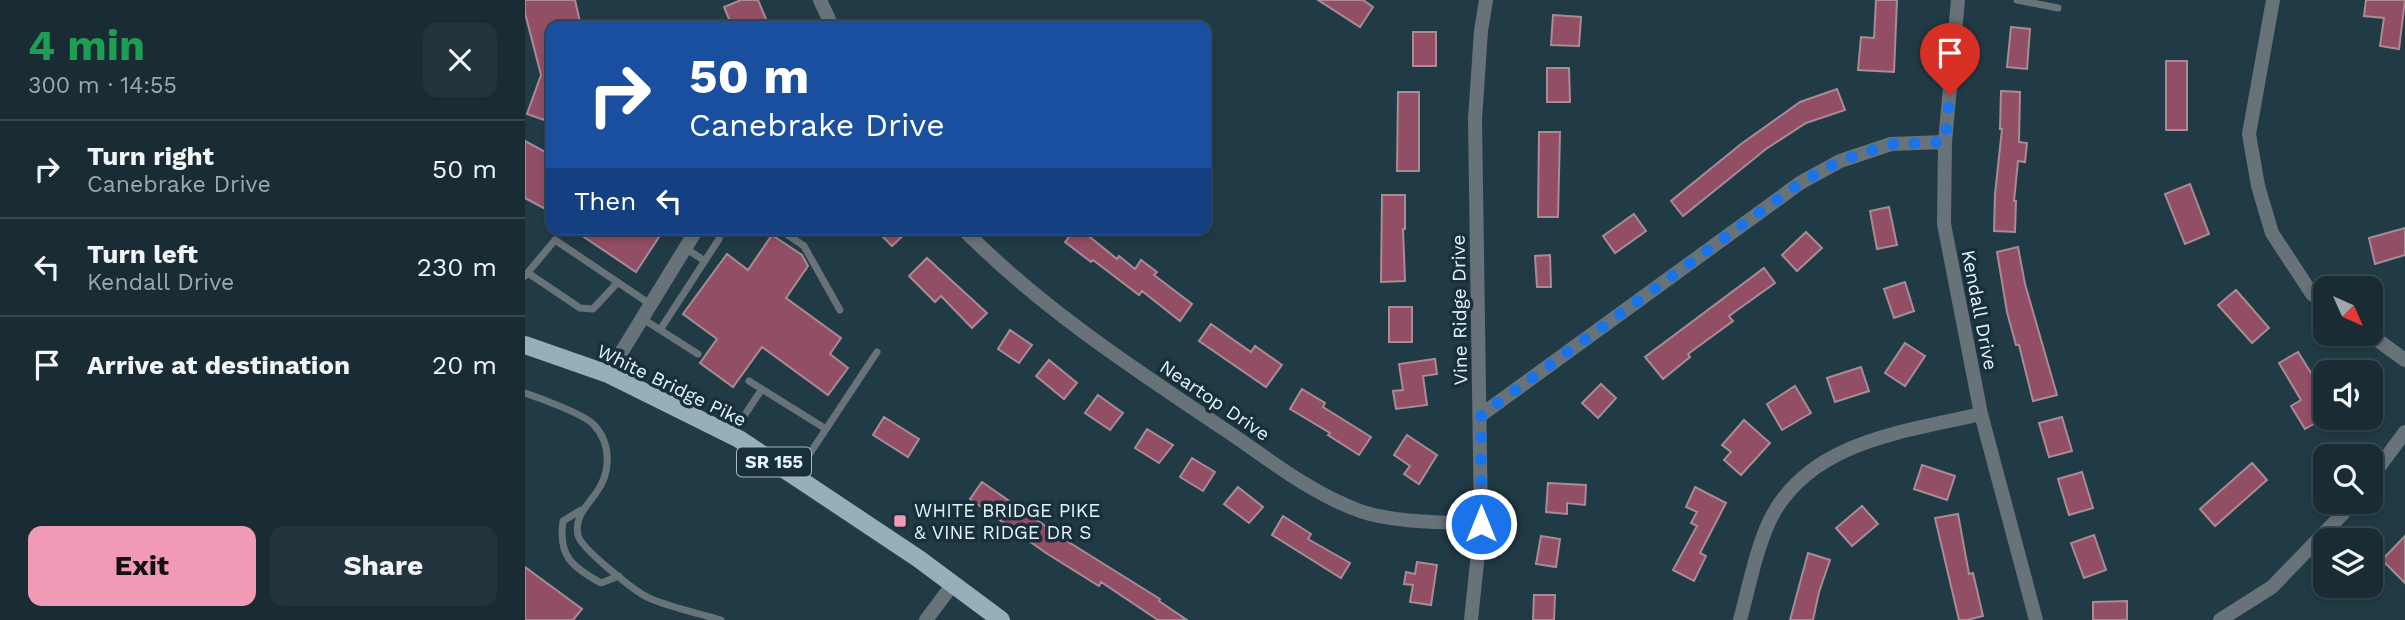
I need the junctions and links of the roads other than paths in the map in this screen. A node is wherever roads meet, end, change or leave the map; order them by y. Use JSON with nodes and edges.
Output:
{"nodes":[{"id":1,"x":820,"y":0,"type":"edge"},
{"id":2,"x":1486,"y":0,"type":"edge"},
{"id":3,"x":1958,"y":0,"type":"edge"},
{"id":4,"x":2017,"y":0,"type":"edge"},
{"id":5,"x":2273,"y":0,"type":"edge"},
{"id":6,"x":2058,"y":8,"type":"dead end"},
{"id":7,"x":830,"y":21,"type":"edge"},
{"id":8,"x":1945,"y":142,"type":"junction"},
{"id":9,"x":693,"y":235,"type":"edge"},
{"id":10,"x":788,"y":235,"type":"edge"},
{"id":11,"x":969,"y":235,"type":"edge"},
{"id":12,"x":719,"y":239,"type":"dead end"},
{"id":13,"x":685,"y":248,"type":"junction"},
{"id":14,"x":705,"y":261,"type":"junction"},
{"id":15,"x":526,"y":275,"type":"edge"},
{"id":16,"x":618,"y":282,"type":"junction"},
{"id":17,"x":2313,"y":294,"type":"edge"},
{"id":18,"x":650,"y":304,"type":"junction"},
{"id":19,"x":840,"y":310,"type":"dead end"},
{"id":20,"x":642,"y":318,"type":"junction"},
{"id":21,"x":660,"y":330,"type":"junction"},
{"id":22,"x":525,"y":345,"type":"edge"},
{"id":23,"x":2383,"y":345,"type":"edge"},
{"id":24,"x":877,"y":352,"type":"dead end"},
{"id":25,"x":698,"y":354,"type":"dead end"},
{"id":26,"x":2405,"y":360,"type":"edge"},
{"id":27,"x":608,"y":374,"type":"junction"},
{"id":28,"x":749,"y":381,"type":"dead end"},
{"id":29,"x":762,"y":389,"type":"junction"},
{"id":30,"x":525,"y":393,"type":"edge"},
{"id":31,"x":1981,"y":414,"type":"junction"},
{"id":32,"x":1481,"y":415,"type":"junction"},
{"id":33,"x":826,"y":429,"type":"junction"},
{"id":34,"x":2405,"y":432,"type":"edge"},
{"id":35,"x":731,"y":435,"type":"junction"},
{"id":36,"x":2383,"y":462,"type":"edge"},
{"id":37,"x":795,"y":476,"type":"junction"},
{"id":38,"x":581,"y":510,"type":"junction"},
{"id":39,"x":2342,"y":514,"type":"edge"},
{"id":40,"x":1481,"y":524,"type":"junction"},
{"id":41,"x":619,"y":576,"type":"junction"},
{"id":42,"x":953,"y":584,"type":"junction"},
{"id":43,"x":722,"y":620,"type":"edge"},
{"id":44,"x":926,"y":620,"type":"edge"},
{"id":45,"x":1002,"y":620,"type":"edge"},
{"id":46,"x":1471,"y":620,"type":"edge"},
{"id":47,"x":1740,"y":620,"type":"edge"},
{"id":48,"x":2036,"y":620,"type":"edge"},
{"id":49,"x":2220,"y":620,"type":"edge"}],
"edges":[{"from":1,"to":7,"type":"street"},
{"from":2,"to":32,"type":"street","name":"Vine Ridge Drive"},
{"from":3,"to":8,"type":"street","name":"Kendall Drive"},
{"from":4,"to":6,"type":"lane"},
{"from":5,"to":17,"type":"street"},
{"from":8,"to":31,"type":"street","name":"Kendall Drive"},
{"from":8,"to":32,"type":"street"},
{"from":9,"to":13,"type":"street"},
{"from":10,"to":19,"type":"lane"},
{"from":11,"to":40,"type":"street","name":"Neartop Drive"},
{"from":12,"to":14,"type":"lane"},
{"from":13,"to":14,"type":"lane"},
{"from":13,"to":18,"type":"street"},
{"from":14,"to":21,"type":"lane"},
{"from":15,"to":16,"type":"lane"},
{"from":15,"to":16,"type":"lane"},
{"from":16,"to":18,"type":"lane"},
{"from":18,"to":20,"type":"street"},
{"from":20,"to":21,"type":"lane"},
{"from":20,"to":27,"type":"street"},
{"from":21,"to":25,"type":"lane"},
{"from":22,"to":27,"type":"main road","name":"White Bridge Pike","number":"SR 155"},
{"from":23,"to":26,"type":"street"},
{"from":24,"to":33,"type":"lane"},
{"from":27,"to":35,"type":"main road","name":"White Bridge Pike","number":"SR 155"},
{"from":28,"to":29,"type":"lane"},
{"from":29,"to":33,"type":"lane"},
{"from":29,"to":35,"type":"lane"},
{"from":30,"to":38,"type":"lane"},
{"from":31,"to":47,"type":"street"},
{"from":31,"to":48,"type":"street","name":"Kendall Drive"},
{"from":32,"to":40,"type":"street","name":"Vine Ridge Drive"},
{"from":33,"to":37,"type":"lane"},
{"from":34,"to":36,"type":"street"},
{"from":35,"to":37,"type":"main road","name":"White Bridge Pike","number":"SR 155"},
{"from":37,"to":42,"type":"main road","name":"White Bridge Pike","number":"SR 155"},
{"from":38,"to":41,"type":"lane"},
{"from":38,"to":41,"type":"lane"},
{"from":39,"to":49,"type":"street"},
{"from":40,"to":46,"type":"street","name":"Vine Ridge Drive"},
{"from":41,"to":43,"type":"lane"},
{"from":42,"to":44,"type":"street"},
{"from":42,"to":45,"type":"main road","name":"White Bridge Pike","number":"SR 155"}]}
